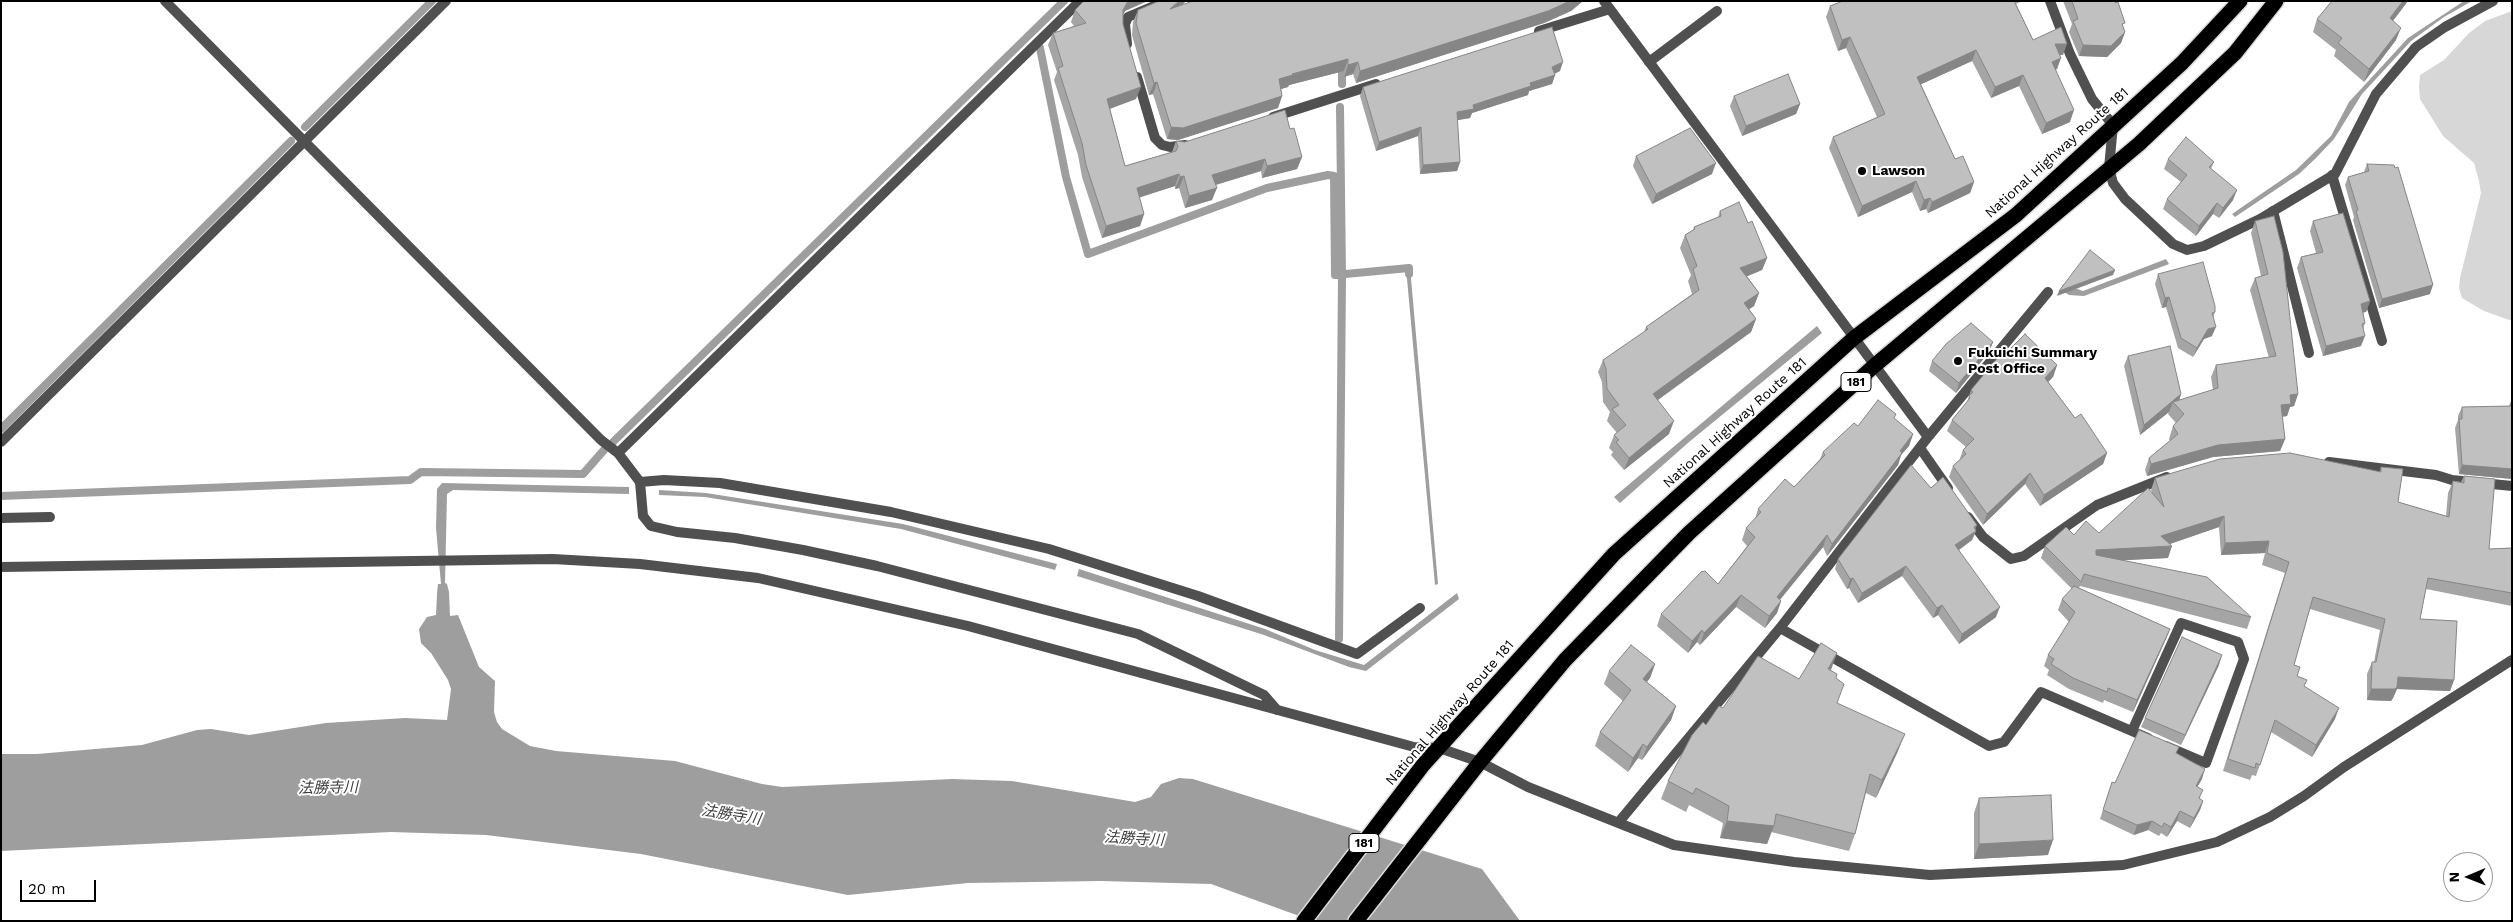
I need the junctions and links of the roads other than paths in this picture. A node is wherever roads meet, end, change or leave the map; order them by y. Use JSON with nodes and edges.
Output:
{"nodes":[{"id":1,"x":165,"y":1,"type":"edge"},
{"id":2,"x":446,"y":1,"type":"edge"},
{"id":3,"x":1080,"y":1,"type":"edge"},
{"id":4,"x":1166,"y":1,"type":"edge"},
{"id":5,"x":2050,"y":1,"type":"edge"},
{"id":6,"x":2240,"y":1,"type":"edge"},
{"id":7,"x":2276,"y":1,"type":"edge"},
{"id":8,"x":2493,"y":1,"type":"edge"},
{"id":9,"x":1607,"y":5,"type":"edge"},
{"id":10,"x":1717,"y":10,"type":"dead end"},
{"id":11,"x":1525,"y":36,"type":"edge"},
{"id":12,"x":1649,"y":62,"type":"junction"},
{"id":13,"x":1383,"y":81,"type":"edge"},
{"id":14,"x":1262,"y":120,"type":"edge"},
{"id":15,"x":2113,"y":125,"type":"junction"},
{"id":16,"x":305,"y":141,"type":"junction"},
{"id":17,"x":1198,"y":142,"type":"edge"},
{"id":18,"x":2109,"y":168,"type":"junction"},
{"id":19,"x":2332,"y":175,"type":"junction"},
{"id":20,"x":2273,"y":210,"type":"junction"},
{"id":21,"x":2048,"y":292,"type":"dead end"},
{"id":22,"x":1854,"y":338,"type":"junction"},
{"id":23,"x":2382,"y":341,"type":"dead end"},
{"id":24,"x":2309,"y":353,"type":"dead end"},
{"id":25,"x":1874,"y":366,"type":"junction"},
{"id":26,"x":1928,"y":437,"type":"junction"},
{"id":27,"x":1,"y":442,"type":"edge"},
{"id":28,"x":1920,"y":448,"type":"junction"},
{"id":29,"x":618,"y":453,"type":"junction"},
{"id":30,"x":2320,"y":461,"type":"edge"},
{"id":31,"x":2182,"y":473,"type":"edge"},
{"id":32,"x":640,"y":482,"type":"junction"},
{"id":33,"x":2512,"y":486,"type":"edge"},
{"id":34,"x":50,"y":517,"type":"dead end"},
{"id":35,"x":1,"y":518,"type":"edge"},
{"id":36,"x":1,"y":567,"type":"edge"},
{"id":37,"x":1420,"y":608,"type":"dead end"},
{"id":38,"x":1780,"y":628,"type":"junction"},
{"id":39,"x":2512,"y":660,"type":"edge"},
{"id":40,"x":1277,"y":710,"type":"junction"},
{"id":41,"x":2132,"y":731,"type":"junction"},
{"id":42,"x":1439,"y":748,"type":"junction"},
{"id":43,"x":1480,"y":762,"type":"junction"},
{"id":44,"x":1618,"y":823,"type":"junction"},
{"id":45,"x":1304,"y":921,"type":"edge"},
{"id":46,"x":1356,"y":921,"type":"edge"}],
"edges":[{"from":1,"to":16,"type":"street"},
{"from":2,"to":16,"type":"street"},
{"from":3,"to":29,"type":"street"},
{"from":4,"to":17,"type":"street"},
{"from":5,"to":15,"type":"street"},
{"from":6,"to":15,"type":"highway","name":"National Highway Route 181","number":"181"},
{"from":7,"to":18,"type":"highway","number":"181"},
{"from":8,"to":19,"type":"street"},
{"from":9,"to":11,"type":"street"},
{"from":9,"to":12,"type":"street"},
{"from":10,"to":12,"type":"street"},
{"from":12,"to":22,"type":"street"},
{"from":13,"to":14,"type":"street"},
{"from":15,"to":18,"type":"street"},
{"from":15,"to":22,"type":"highway","name":"National Highway Route 181","number":"181"},
{"from":16,"to":27,"type":"street"},
{"from":16,"to":29,"type":"street"},
{"from":18,"to":20,"type":"street"},
{"from":18,"to":25,"type":"highway","number":"181"},
{"from":19,"to":20,"type":"street"},
{"from":19,"to":23,"type":"street"},
{"from":20,"to":24,"type":"street"},
{"from":21,"to":26,"type":"street"},
{"from":22,"to":25,"type":"street"},
{"from":22,"to":42,"type":"highway","name":"National Highway Route 181","number":"181"},
{"from":25,"to":26,"type":"street"},
{"from":25,"to":43,"type":"highway","number":"181"},
{"from":26,"to":28,"type":"street"},
{"from":28,"to":31,"type":"street"},
{"from":28,"to":38,"type":"street"},
{"from":29,"to":32,"type":"street"},
{"from":30,"to":33,"type":"street"},
{"from":32,"to":37,"type":"street"},
{"from":32,"to":40,"type":"street"},
{"from":34,"to":35,"type":"street"},
{"from":36,"to":40,"type":"street"},
{"from":38,"to":41,"type":"street"},
{"from":38,"to":44,"type":"street"},
{"from":39,"to":44,"type":"street"},
{"from":40,"to":42,"type":"street"},
{"from":41,"to":41,"type":"street"},
{"from":42,"to":43,"type":"street"},
{"from":42,"to":45,"type":"highway","name":"National Highway Route 181","number":"181"},
{"from":43,"to":44,"type":"street"},
{"from":43,"to":46,"type":"highway","number":"181"}]}
